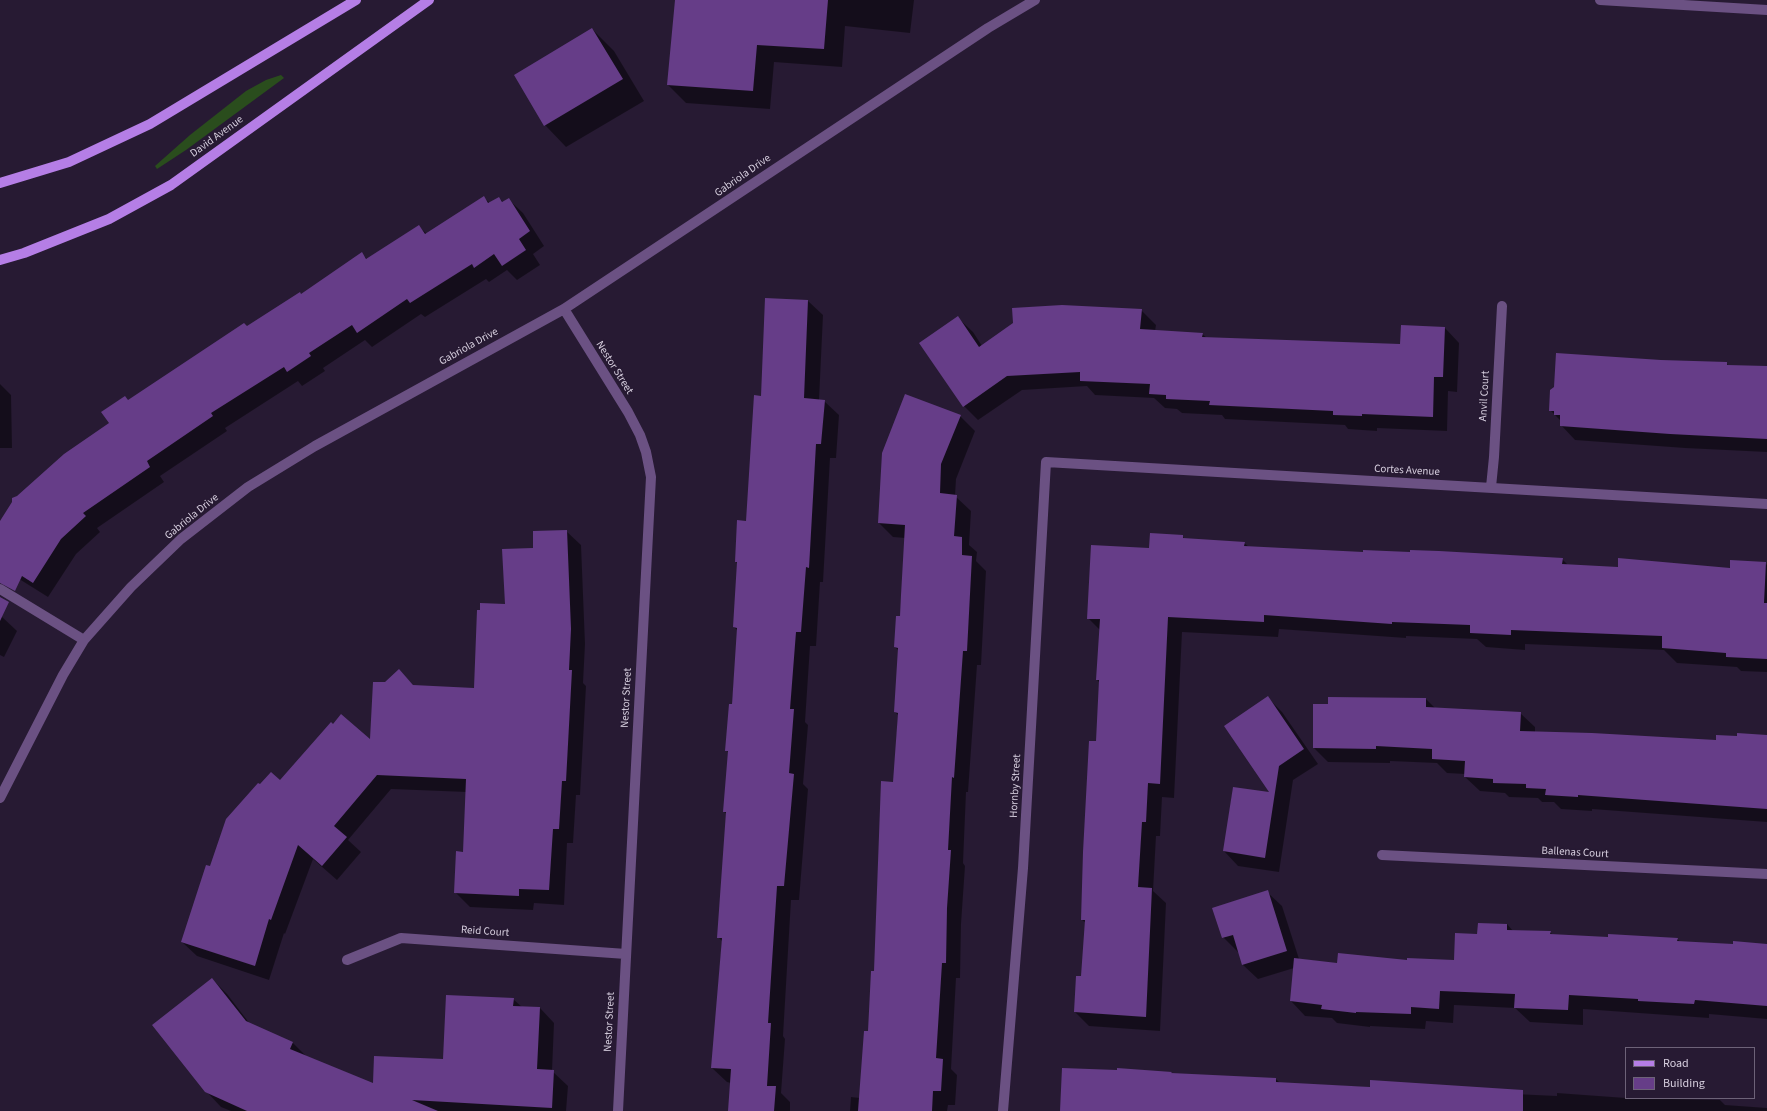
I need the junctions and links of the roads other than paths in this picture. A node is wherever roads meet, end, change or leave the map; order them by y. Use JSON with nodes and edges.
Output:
{"nodes":[{"id":1,"x":356,"y":0,"type":"edge"},
{"id":2,"x":429,"y":0,"type":"edge"},
{"id":3,"x":1035,"y":0,"type":"edge"},
{"id":4,"x":1600,"y":0,"type":"edge"},
{"id":5,"x":1767,"y":10,"type":"edge"},
{"id":6,"x":0,"y":183,"type":"edge"},
{"id":7,"x":0,"y":260,"type":"edge"},
{"id":8,"x":1502,"y":306,"type":"dead end"},
{"id":9,"x":564,"y":309,"type":"junction"},
{"id":10,"x":1046,"y":462,"type":"joint"},
{"id":11,"x":1490,"y":487,"type":"junction"},
{"id":12,"x":1767,"y":504,"type":"edge"},
{"id":13,"x":0,"y":589,"type":"edge"},
{"id":14,"x":84,"y":640,"type":"junction"},
{"id":15,"x":0,"y":798,"type":"edge"},
{"id":16,"x":1382,"y":855,"type":"dead end"},
{"id":17,"x":1767,"y":874,"type":"edge"},
{"id":18,"x":626,"y":954,"type":"junction"},
{"id":19,"x":347,"y":960,"type":"dead end"},
{"id":20,"x":618,"y":1111,"type":"edge"},
{"id":21,"x":1003,"y":1111,"type":"edge"}],
"edges":[{"from":1,"to":6,"type":"main road"},
{"from":2,"to":7,"type":"main road","name":"David Avenue"},
{"from":3,"to":9,"type":"street","name":"Gabriola Drive"},
{"from":4,"to":5,"type":"street"},
{"from":8,"to":11,"type":"street","name":"Anvil Court"},
{"from":9,"to":14,"type":"street","name":"Gabriola Drive"},
{"from":9,"to":18,"type":"street","name":"Nestor Street"},
{"from":10,"to":11,"type":"street","name":"Cortes Avenue"},
{"from":10,"to":21,"type":"street","name":"Hornby Street"},
{"from":11,"to":12,"type":"street","name":"Cortes Avenue"},
{"from":13,"to":14,"type":"street"},
{"from":14,"to":15,"type":"street","name":"Gabriola Drive"},
{"from":16,"to":17,"type":"street","name":"Ballenas Court"},
{"from":18,"to":19,"type":"street","name":"Reid Court"},
{"from":18,"to":20,"type":"street","name":"Nestor Street"}]}
